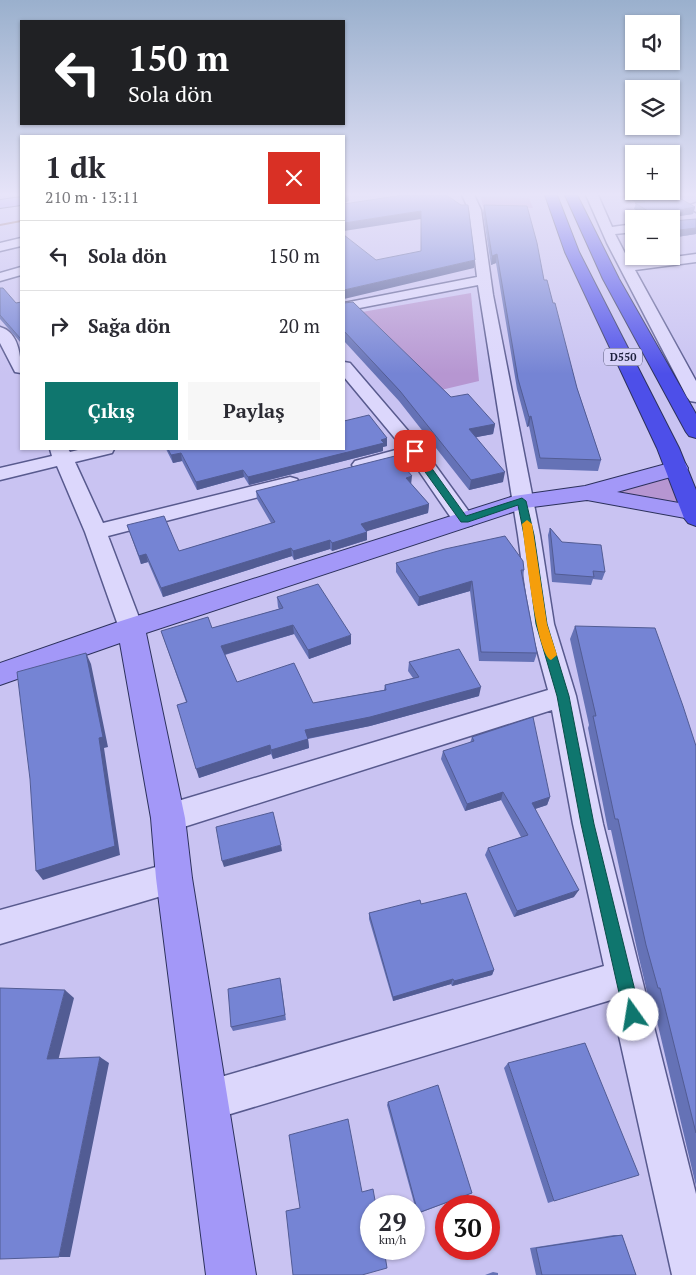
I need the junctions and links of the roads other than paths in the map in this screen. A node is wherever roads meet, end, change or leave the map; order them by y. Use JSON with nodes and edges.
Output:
{"nodes":[{"id":1,"x":481,"y":254,"type":"edge"},
{"id":2,"x":573,"y":254,"type":"edge"},
{"id":3,"x":599,"y":254,"type":"edge"},
{"id":4,"x":621,"y":254,"type":"edge"},
{"id":5,"x":696,"y":258,"type":"edge"},
{"id":6,"x":628,"y":267,"type":"junction"},
{"id":7,"x":20,"y":271,"type":"edge"},
{"id":8,"x":0,"y":277,"type":"edge"},
{"id":9,"x":484,"y":280,"type":"junction"},
{"id":10,"x":345,"y":307,"type":"edge"},
{"id":11,"x":0,"y":332,"type":"edge"},
{"id":12,"x":20,"y":366,"type":"edge"},
{"id":13,"x":345,"y":368,"type":"edge"},
{"id":14,"x":364,"y":390,"type":"junction"},
{"id":15,"x":345,"y":394,"type":"edge"},
{"id":16,"x":696,"y":397,"type":"edge"},
{"id":17,"x":696,"y":432,"type":"edge"},
{"id":18,"x":96,"y":450,"type":"edge"},
{"id":19,"x":415,"y":451,"type":"junction"},
{"id":20,"x":61,"y":454,"type":"edge"},
{"id":21,"x":347,"y":468,"type":"edge"},
{"id":22,"x":677,"y":468,"type":"junction"},
{"id":23,"x":0,"y":474,"type":"edge"},
{"id":24,"x":308,"y":478,"type":"edge"},
{"id":25,"x":586,"y":493,"type":"junction"},
{"id":26,"x":522,"y":501,"type":"junction"},
{"id":27,"x":695,"y":515,"type":"edge"},
{"id":28,"x":464,"y":520,"type":"junction"},
{"id":29,"x":96,"y":532,"type":"junction"},
{"id":30,"x":131,"y":628,"type":"junction"},
{"id":31,"x":0,"y":674,"type":"edge"},
{"id":32,"x":563,"y":696,"type":"junction"},
{"id":33,"x":168,"y":818,"type":"junction"},
{"id":34,"x":174,"y":878,"type":"junction"},
{"id":35,"x":0,"y":927,"type":"edge"},
{"id":36,"x":624,"y":978,"type":"junction"},
{"id":37,"x":207,"y":1101,"type":"junction"},
{"id":38,"x":231,"y":1275,"type":"edge"},
{"id":39,"x":694,"y":1275,"type":"edge"}],
"edges":[{"from":1,"to":9,"type":"street"},
{"from":2,"to":22,"type":"highway","number":"D550"},
{"from":3,"to":17,"type":"highway","number":"D550"},
{"from":4,"to":6,"type":"street"},
{"from":5,"to":6,"type":"street"},
{"from":6,"to":16,"type":"street"},
{"from":7,"to":8,"type":"street"},
{"from":9,"to":10,"type":"street"},
{"from":9,"to":26,"type":"street"},
{"from":11,"to":12,"type":"street"},
{"from":13,"to":14,"type":"street"},
{"from":14,"to":15,"type":"street"},
{"from":14,"to":19,"type":"street"},
{"from":18,"to":20,"type":"street"},
{"from":19,"to":21,"type":"street"},
{"from":19,"to":28,"type":"street"},
{"from":20,"to":23,"type":"street"},
{"from":20,"to":29,"type":"street"},
{"from":22,"to":25,"type":"main road"},
{"from":22,"to":27,"type":"highway","number":"D550"},
{"from":24,"to":29,"type":"street"},
{"from":25,"to":26,"type":"main road"},
{"from":25,"to":27,"type":"main road"},
{"from":26,"to":28,"type":"main road"},
{"from":26,"to":32,"type":"street"},
{"from":28,"to":30,"type":"main road"},
{"from":29,"to":30,"type":"street"},
{"from":30,"to":31,"type":"main road"},
{"from":30,"to":33,"type":"main road"},
{"from":32,"to":33,"type":"street"},
{"from":32,"to":36,"type":"street"},
{"from":33,"to":34,"type":"main road"},
{"from":34,"to":35,"type":"street"},
{"from":34,"to":37,"type":"main road"},
{"from":36,"to":37,"type":"street"},
{"from":36,"to":39,"type":"street"},
{"from":37,"to":38,"type":"main road"}]}
